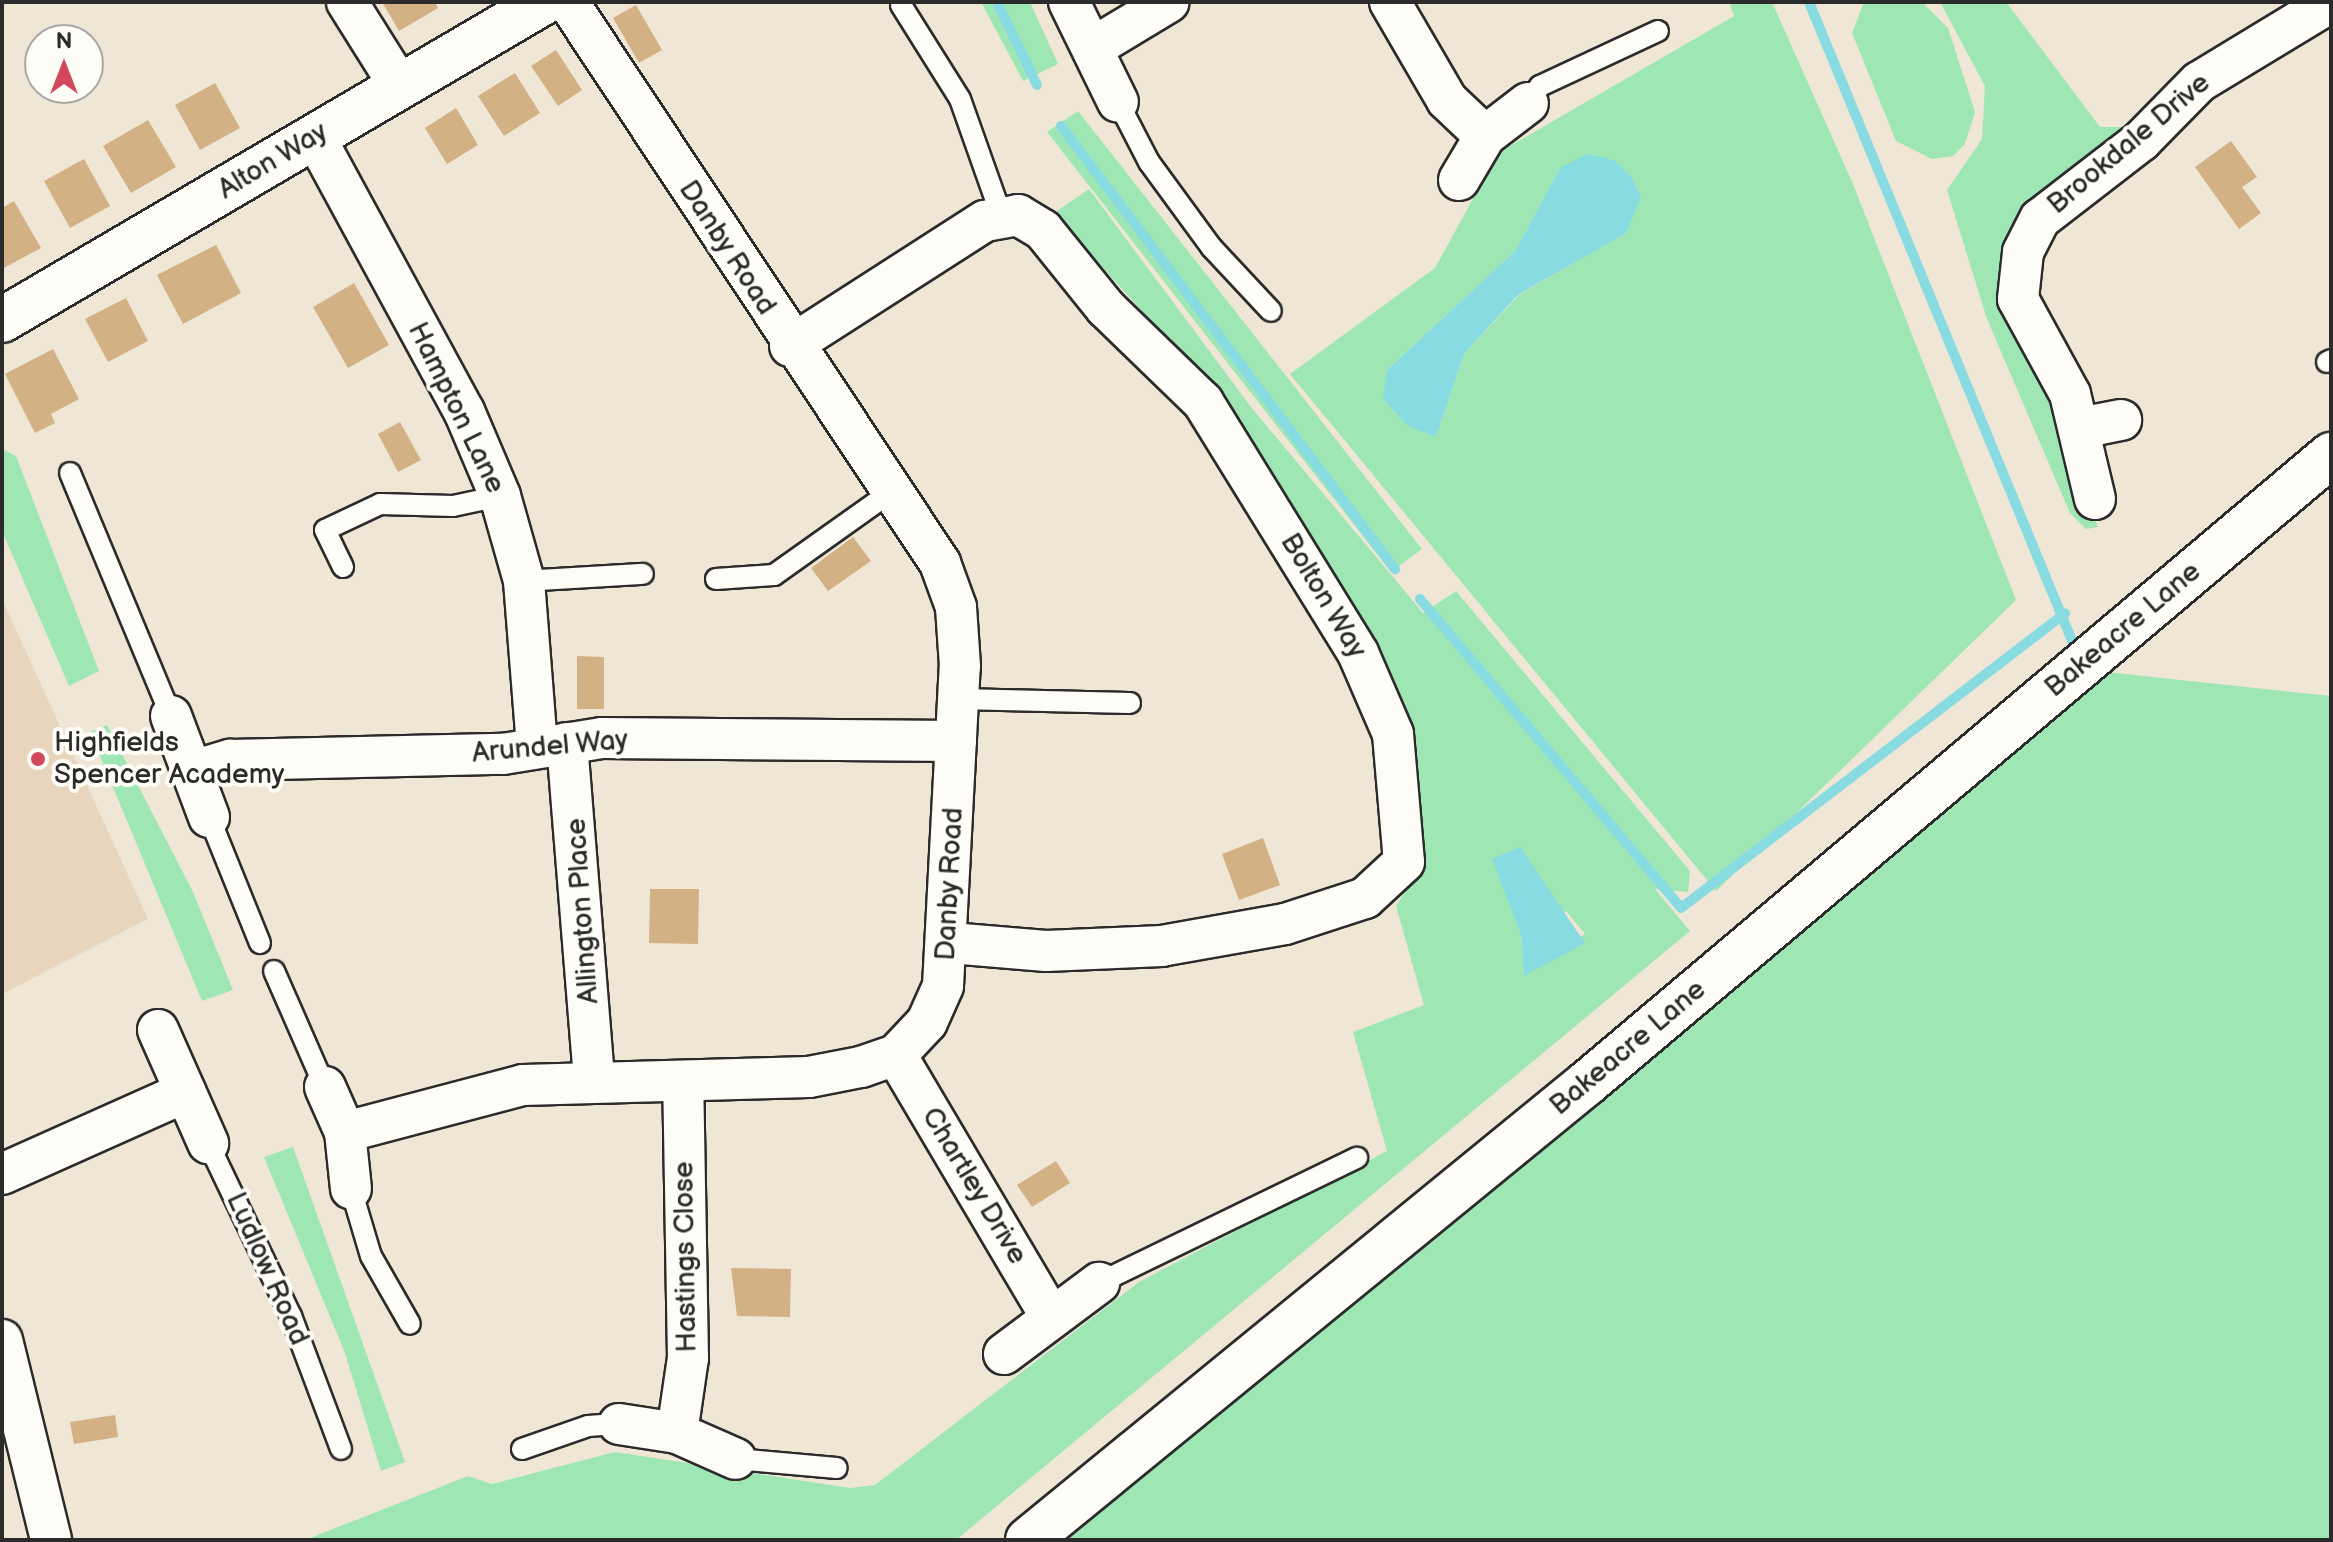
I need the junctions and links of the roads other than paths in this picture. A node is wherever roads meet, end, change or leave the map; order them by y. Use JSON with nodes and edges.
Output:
{"nodes":[{"id":1,"x":347,"y":2,"type":"edge"},
{"id":2,"x":544,"y":2,"type":"edge"},
{"id":3,"x":568,"y":2,"type":"edge"},
{"id":4,"x":1069,"y":2,"type":"edge"},
{"id":5,"x":1169,"y":2,"type":"edge"},
{"id":6,"x":1390,"y":2,"type":"edge"},
{"id":7,"x":901,"y":5,"type":"dead end"},
{"id":8,"x":2328,"y":11,"type":"edge"},
{"id":9,"x":1658,"y":31,"type":"dead end"},
{"id":10,"x":1094,"y":47,"type":"junction"},
{"id":11,"x":399,"y":85,"type":"junction"},
{"id":12,"x":1118,"y":102,"type":"joint"},
{"id":13,"x":1528,"y":103,"type":"joint"},
{"id":14,"x":1485,"y":136,"type":"junction"},
{"id":15,"x":315,"y":137,"type":"junction"},
{"id":16,"x":1459,"y":180,"type":"dead end"},
{"id":17,"x":1001,"y":215,"type":"junction"},
{"id":18,"x":1271,"y":311,"type":"dead end"},
{"id":19,"x":2,"y":320,"type":"edge"},
{"id":20,"x":790,"y":346,"type":"junction"},
{"id":21,"x":2121,"y":420,"type":"dead end"},
{"id":22,"x":2080,"y":428,"type":"junction"},
{"id":23,"x":2331,"y":455,"type":"edge"},
{"id":24,"x":70,"y":473,"type":"dead end"},
{"id":25,"x":891,"y":492,"type":"junction"},
{"id":26,"x":500,"y":496,"type":"junction"},
{"id":27,"x":2095,"y":499,"type":"dead end"},
{"id":28,"x":343,"y":567,"type":"dead end"},
{"id":29,"x":643,"y":574,"type":"dead end"},
{"id":30,"x":716,"y":579,"type":"dead end"},
{"id":31,"x":524,"y":581,"type":"junction"},
{"id":32,"x":958,"y":699,"type":"junction"},
{"id":33,"x":1130,"y":703,"type":"dead end"},
{"id":34,"x":171,"y":716,"type":"joint"},
{"id":35,"x":956,"y":741,"type":"junction"},
{"id":36,"x":552,"y":745,"type":"junction"},
{"id":37,"x":193,"y":771,"type":"junction"},
{"id":38,"x":209,"y":817,"type":"joint"},
{"id":39,"x":260,"y":943,"type":"dead end"},
{"id":40,"x":950,"y":943,"type":"junction"},
{"id":41,"x":274,"y":971,"type":"dead end"},
{"id":42,"x":158,"y":1030,"type":"dead end"},
{"id":43,"x":896,"y":1055,"type":"junction"},
{"id":44,"x":594,"y":1080,"type":"junction"},
{"id":45,"x":683,"y":1081,"type":"junction"},
{"id":46,"x":325,"y":1087,"type":"joint"},
{"id":47,"x":185,"y":1092,"type":"junction"},
{"id":48,"x":345,"y":1132,"type":"junction"},
{"id":49,"x":208,"y":1143,"type":"joint"},
{"id":50,"x":1357,"y":1158,"type":"dead end"},
{"id":51,"x":2,"y":1174,"type":"edge"},
{"id":52,"x":351,"y":1189,"type":"joint"},
{"id":53,"x":1099,"y":1283,"type":"joint"},
{"id":54,"x":1051,"y":1317,"type":"junction"},
{"id":55,"x":410,"y":1324,"type":"dead end"},
{"id":56,"x":2,"y":1340,"type":"edge"},
{"id":57,"x":1004,"y":1354,"type":"dead end"},
{"id":58,"x":619,"y":1424,"type":"joint"},
{"id":59,"x":677,"y":1433,"type":"junction"},
{"id":60,"x":341,"y":1449,"type":"dead end"},
{"id":61,"x":522,"y":1449,"type":"dead end"},
{"id":62,"x":736,"y":1459,"type":"joint"},
{"id":63,"x":837,"y":1468,"type":"dead end"},
{"id":64,"x":51,"y":1540,"type":"edge"},
{"id":65,"x":1028,"y":1540,"type":"edge"}],
"edges":[{"from":1,"to":11,"type":"street"},
{"from":2,"to":11,"type":"street","name":"Alton Way"},
{"from":3,"to":20,"type":"street","name":"Danby Road"},
{"from":4,"to":10,"type":"street"},
{"from":5,"to":10,"type":"street"},
{"from":6,"to":14,"type":"street"},
{"from":7,"to":17,"type":"lane"},
{"from":8,"to":22,"type":"street","name":"Brookdale Drive"},
{"from":9,"to":13,"type":"lane"},
{"from":10,"to":12,"type":"street"},
{"from":11,"to":15,"type":"street","name":"Alton Way"},
{"from":12,"to":18,"type":"lane"},
{"from":13,"to":14,"type":"street"},
{"from":14,"to":16,"type":"street"},
{"from":15,"to":19,"type":"street","name":"Alton Way"},
{"from":15,"to":26,"type":"street","name":"Hampton Lane"},
{"from":17,"to":20,"type":"street"},
{"from":17,"to":40,"type":"street","name":"Bolton Way"},
{"from":20,"to":25,"type":"street","name":"Danby Road"},
{"from":21,"to":22,"type":"street"},
{"from":22,"to":27,"type":"street","name":"Brookdale Drive"},
{"from":23,"to":65,"type":"street","name":"Bakeacre Lane"},
{"from":24,"to":34,"type":"lane"},
{"from":25,"to":30,"type":"lane"},
{"from":25,"to":32,"type":"street","name":"Danby Road"},
{"from":26,"to":28,"type":"lane"},
{"from":26,"to":31,"type":"street","name":"Hampton Lane"},
{"from":29,"to":31,"type":"lane"},
{"from":31,"to":36,"type":"street","name":"Hampton Lane"},
{"from":32,"to":33,"type":"lane"},
{"from":32,"to":35,"type":"street","name":"Danby Road"},
{"from":34,"to":37,"type":"street"},
{"from":35,"to":36,"type":"street","name":"Arundel Way"},
{"from":35,"to":40,"type":"street","name":"Danby Road"},
{"from":36,"to":37,"type":"street","name":"Arundel Way"},
{"from":36,"to":44,"type":"street","name":"Allington Place"},
{"from":37,"to":38,"type":"street"},
{"from":38,"to":39,"type":"lane"},
{"from":40,"to":43,"type":"street","name":"Danby Road"},
{"from":41,"to":46,"type":"lane"},
{"from":42,"to":47,"type":"street","name":"Ludlow Road"},
{"from":43,"to":45,"type":"street"},
{"from":43,"to":54,"type":"street","name":"Chartley Drive"},
{"from":44,"to":45,"type":"street"},
{"from":44,"to":48,"type":"street"},
{"from":45,"to":59,"type":"street","name":"Hastings Close"},
{"from":46,"to":48,"type":"street"},
{"from":47,"to":49,"type":"street","name":"Ludlow Road"},
{"from":47,"to":51,"type":"street"},
{"from":48,"to":52,"type":"street"},
{"from":49,"to":60,"type":"lane","name":"Ludlow Road"},
{"from":50,"to":53,"type":"lane"},
{"from":52,"to":55,"type":"lane"},
{"from":53,"to":54,"type":"street"},
{"from":54,"to":57,"type":"street"},
{"from":56,"to":64,"type":"street"},
{"from":58,"to":59,"type":"street"},
{"from":58,"to":61,"type":"lane"},
{"from":59,"to":62,"type":"street"},
{"from":62,"to":63,"type":"lane"}]}
